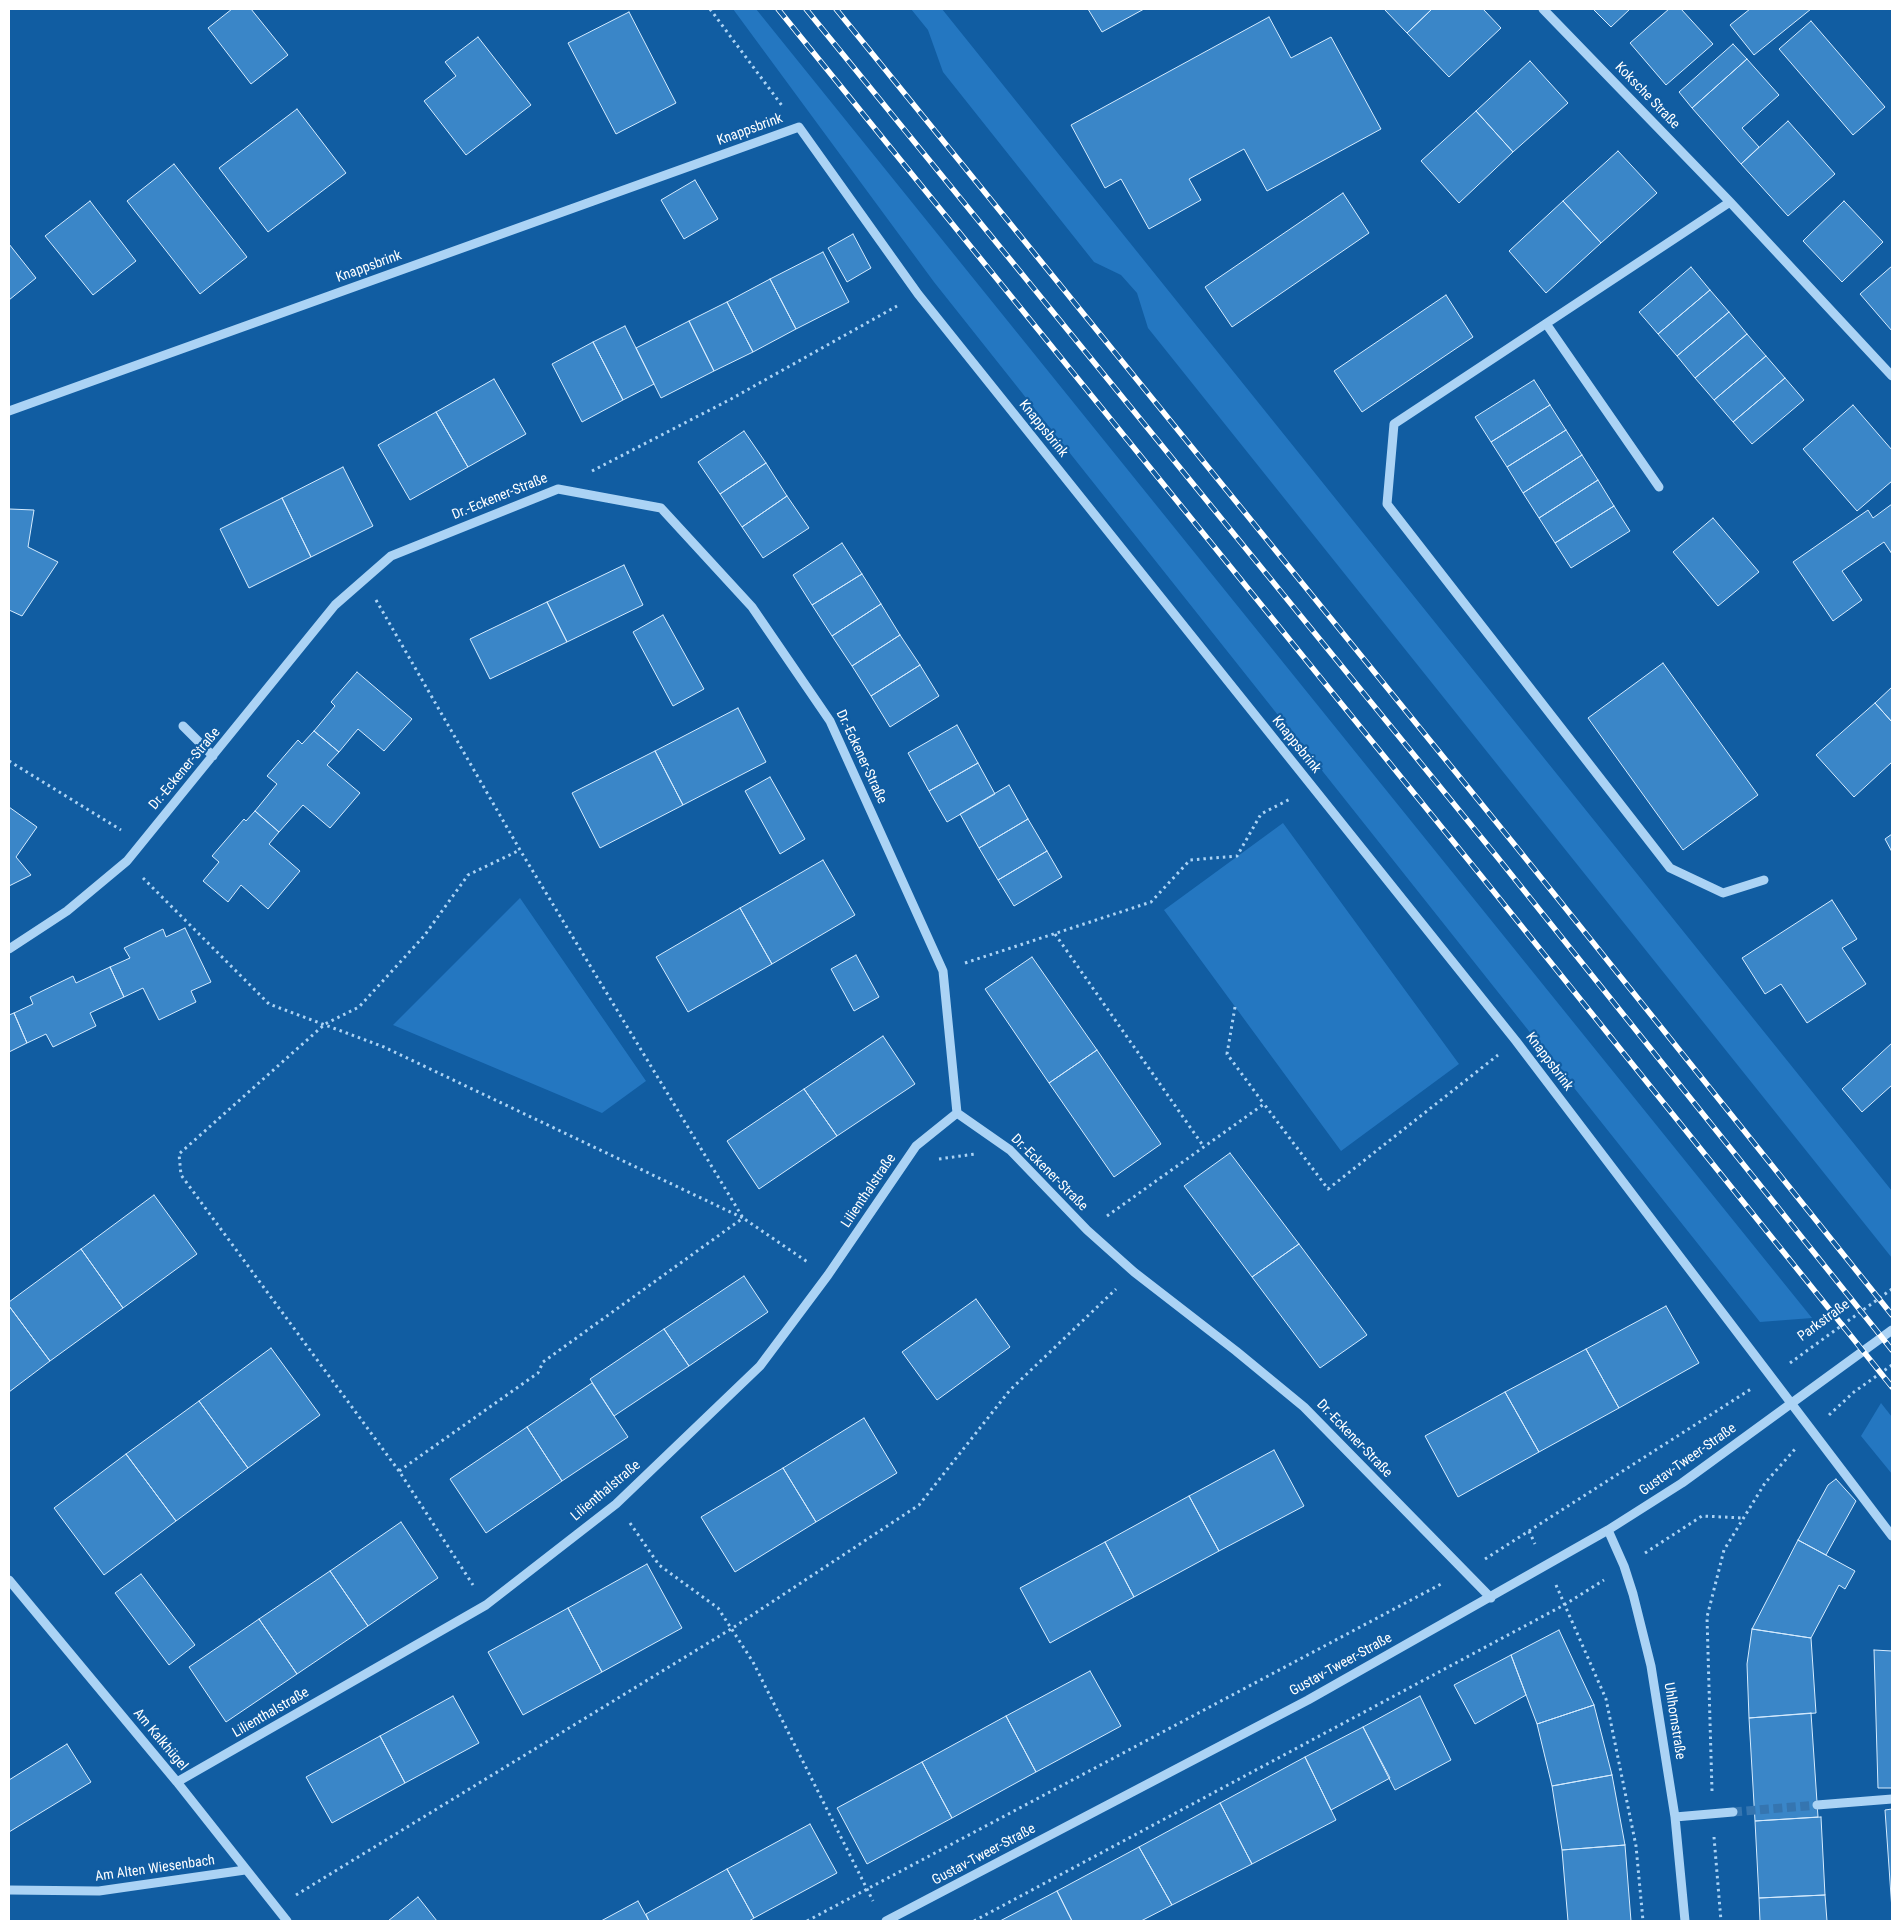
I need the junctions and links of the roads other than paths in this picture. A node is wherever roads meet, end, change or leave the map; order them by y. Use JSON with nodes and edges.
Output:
{"nodes":[{"id":1,"x":1544,"y":9,"type":"edge"},
{"id":2,"x":1730,"y":202,"type":"junction"},
{"id":3,"x":1547,"y":325,"type":"junction"},
{"id":4,"x":1892,"y":376,"type":"edge"},
{"id":5,"x":9,"y":411,"type":"edge"},
{"id":6,"x":1658,"y":487,"type":"dead end"},
{"id":7,"x":183,"y":726,"type":"dead end"},
{"id":8,"x":214,"y":756,"type":"junction"},
{"id":9,"x":1764,"y":880,"type":"dead end"},
{"id":10,"x":9,"y":949,"type":"edge"},
{"id":11,"x":957,"y":1113,"type":"junction"},
{"id":12,"x":1892,"y":1330,"type":"edge"},
{"id":13,"x":1791,"y":1402,"type":"junction"},
{"id":14,"x":1608,"y":1530,"type":"junction"},
{"id":15,"x":1892,"y":1536,"type":"edge"},
{"id":16,"x":9,"y":1580,"type":"edge"},
{"id":17,"x":1491,"y":1598,"type":"junction"},
{"id":18,"x":177,"y":1782,"type":"junction"},
{"id":19,"x":1892,"y":1800,"type":"edge"},
{"id":20,"x":1817,"y":1805,"type":"tunnel mouth"},
{"id":21,"x":1733,"y":1812,"type":"tunnel mouth"},
{"id":22,"x":1674,"y":1817,"type":"junction"},
{"id":23,"x":246,"y":1870,"type":"junction"},
{"id":24,"x":9,"y":1890,"type":"edge"},
{"id":25,"x":287,"y":1921,"type":"edge"},
{"id":26,"x":886,"y":1921,"type":"edge"},
{"id":27,"x":1684,"y":1921,"type":"edge"}],
"edges":[{"from":1,"to":2,"type":"street","name":"Koksche Straße"},
{"from":2,"to":3,"type":"street"},
{"from":2,"to":4,"type":"street","name":"Koksche Straße"},
{"from":3,"to":6,"type":"street"},
{"from":3,"to":9,"type":"street"},
{"from":5,"to":13,"type":"street","name":"Knappsbrink"},
{"from":7,"to":8,"type":"street"},
{"from":8,"to":10,"type":"street","name":"Dr.-Eckener-Straße"},
{"from":8,"to":11,"type":"street","name":"Dr.-Eckener-Straße"},
{"from":11,"to":17,"type":"street","name":"Dr.-Eckener-Straße"},
{"from":11,"to":18,"type":"street","name":"Lilienthalstraße"},
{"from":12,"to":13,"type":"street"},
{"from":13,"to":14,"type":"street","name":"Gustav-Tweer-Straße"},
{"from":13,"to":15,"type":"street","name":"Knappsbrink"},
{"from":14,"to":17,"type":"street","name":"Gustav-Tweer-Straße"},
{"from":14,"to":22,"type":"street","name":"Uhlhornstraße"},
{"from":16,"to":18,"type":"street","name":"Am Kalkhügel"},
{"from":17,"to":26,"type":"street","name":"Gustav-Tweer-Straße"},
{"from":18,"to":23,"type":"street","name":"Am Kalkhügel"},
{"from":19,"to":20,"type":"street"},
{"from":21,"to":22,"type":"street"},
{"from":22,"to":27,"type":"street","name":"Uhlhornstraße"},
{"from":23,"to":24,"type":"street","name":"Am Alten Wiesenbach"},
{"from":23,"to":25,"type":"street","name":"Am Kalkhügel"}]}
